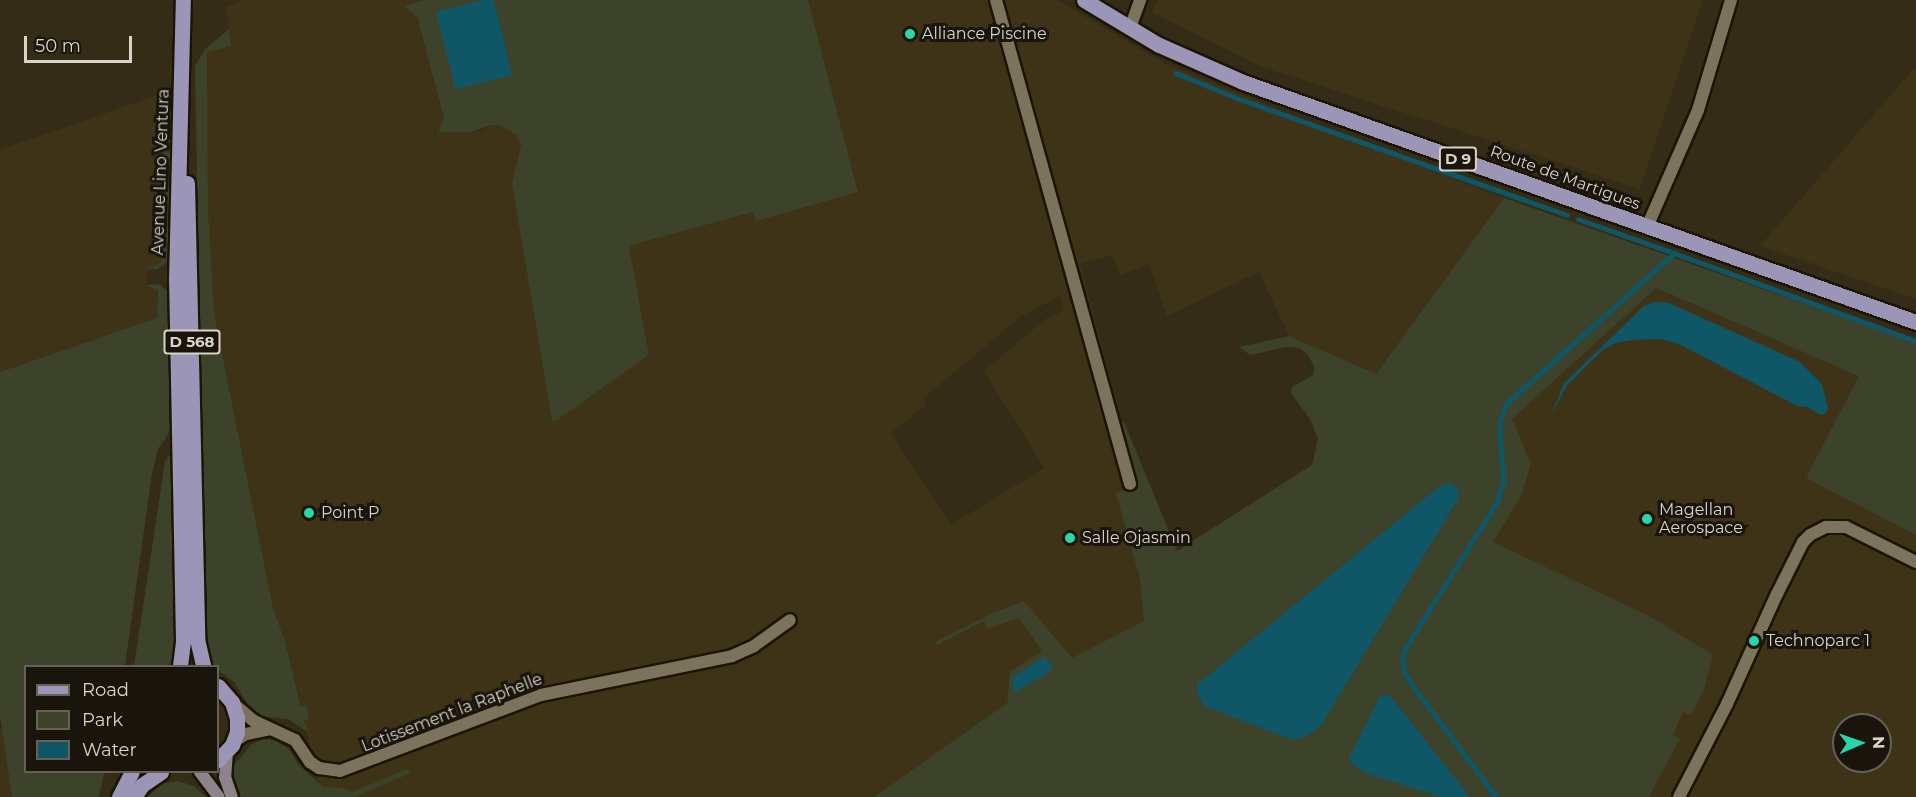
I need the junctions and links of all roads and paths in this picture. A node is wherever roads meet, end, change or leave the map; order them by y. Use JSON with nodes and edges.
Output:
{"nodes":[{"id":1,"x":183,"y":0,"type":"edge"},
{"id":2,"x":996,"y":0,"type":"edge"},
{"id":3,"x":1084,"y":0,"type":"edge"},
{"id":4,"x":1140,"y":0,"type":"edge"},
{"id":5,"x":1731,"y":0,"type":"edge"},
{"id":6,"x":1130,"y":28,"type":"junction"},
{"id":7,"x":182,"y":81,"type":"junction"},
{"id":8,"x":1647,"y":227,"type":"junction"},
{"id":9,"x":1841,"y":297,"type":"junction"},
{"id":10,"x":1916,"y":322,"type":"edge"},
{"id":11,"x":1916,"y":329,"type":"edge"},
{"id":12,"x":1130,"y":484,"type":"dead end"},
{"id":13,"x":1916,"y":562,"type":"edge"},
{"id":14,"x":790,"y":620,"type":"dead end"},
{"id":15,"x":180,"y":665,"type":"edge"},
{"id":16,"x":203,"y":665,"type":"edge"},
{"id":17,"x":219,"y":687,"type":"edge"},
{"id":18,"x":232,"y":702,"type":"junction"},
{"id":19,"x":272,"y":729,"type":"junction"},
{"id":20,"x":226,"y":751,"type":"edge"},
{"id":21,"x":131,"y":773,"type":"edge"},
{"id":22,"x":158,"y":773,"type":"edge"},
{"id":23,"x":202,"y":773,"type":"edge"},
{"id":24,"x":119,"y":797,"type":"edge"},
{"id":25,"x":134,"y":797,"type":"edge"},
{"id":26,"x":219,"y":797,"type":"edge"},
{"id":27,"x":232,"y":797,"type":"edge"},
{"id":28,"x":1679,"y":797,"type":"edge"}],
"edges":[{"from":1,"to":7,"type":"main road","number":"D 568"},
{"from":2,"to":12,"type":"street"},
{"from":3,"to":6,"type":"main road","name":"Route de Martigues","number":"D 9"},
{"from":4,"to":6,"type":"street"},
{"from":5,"to":8,"type":"street"},
{"from":6,"to":8,"type":"main road","name":"Route de Martigues","number":"D 9"},
{"from":7,"to":15,"type":"main road","name":"Avenue Lino Ventura","number":"D 568"},
{"from":7,"to":16,"type":"main road","name":"Avenue Lino Ventura","number":"D 568"},
{"from":8,"to":9,"type":"main road","name":"Route de Martigues","number":"D 9"},
{"from":9,"to":10,"type":"main road","name":"Route de Martigues","number":"D 9"},
{"from":9,"to":11,"type":"main road","name":"Route de Martigues","number":"D 9"},
{"from":13,"to":28,"type":"street"},
{"from":14,"to":19,"type":"street","name":"Lotissement la Raphelle"},
{"from":17,"to":18,"type":"main road"},
{"from":18,"to":19,"type":"street","name":"Lotissement la Raphelle"},
{"from":18,"to":20,"type":"main road"},
{"from":19,"to":20,"type":"street"},
{"from":20,"to":27,"type":"main road"},
{"from":21,"to":24,"type":"main road"},
{"from":22,"to":25,"type":"main road"},
{"from":23,"to":26,"type":"main road"}]}
